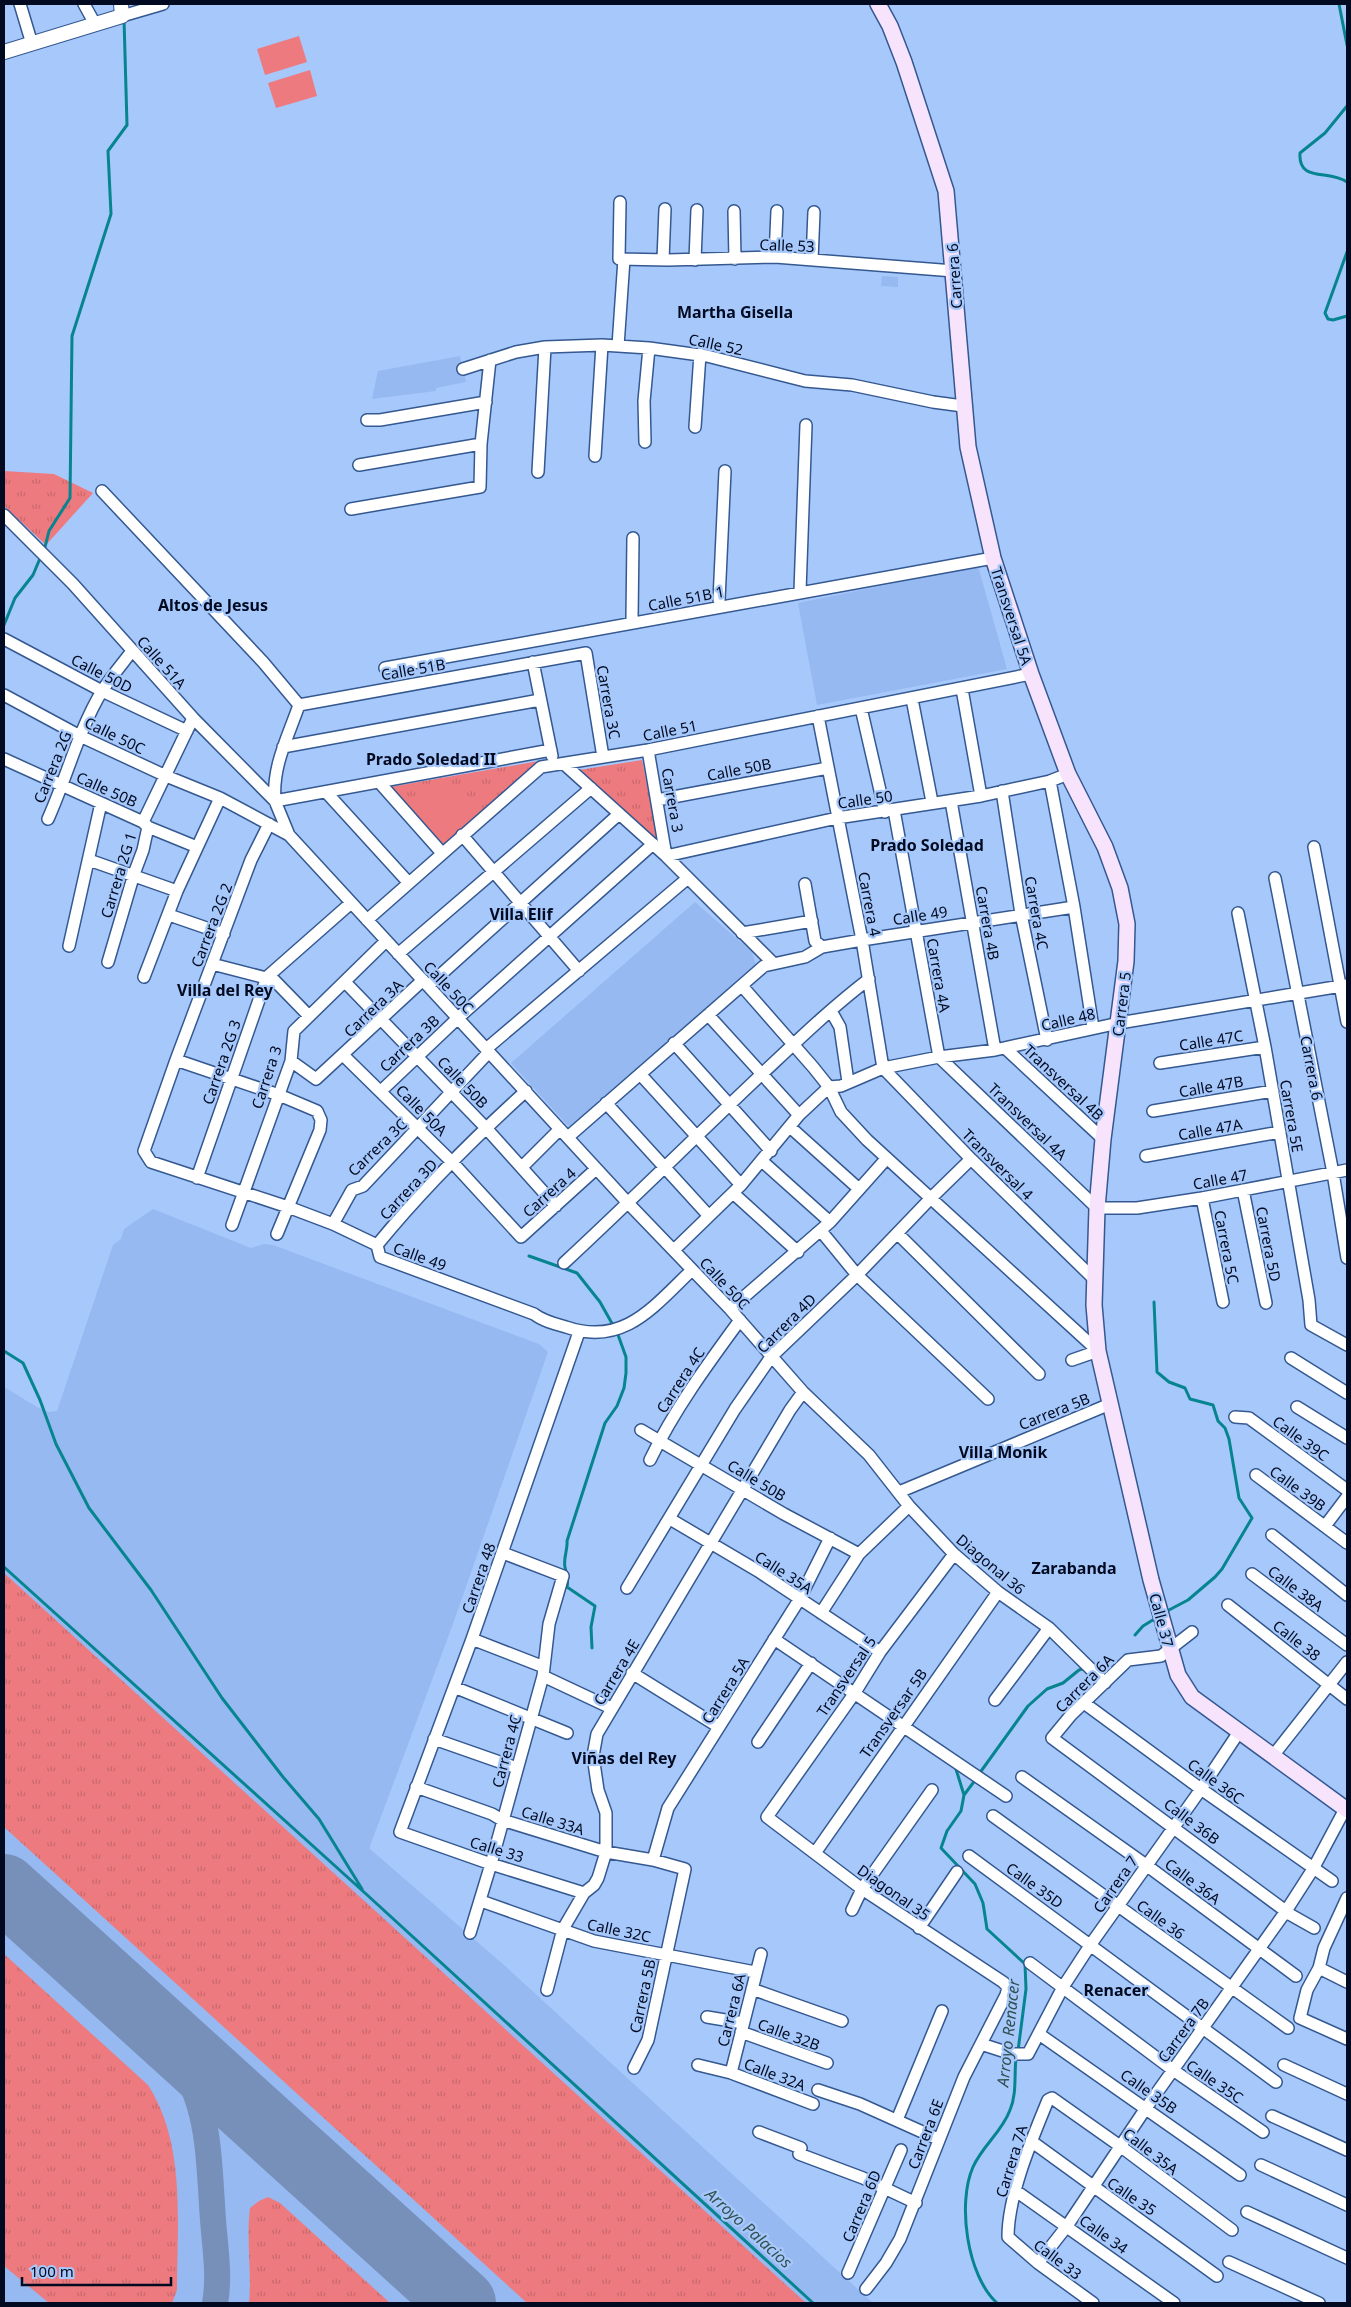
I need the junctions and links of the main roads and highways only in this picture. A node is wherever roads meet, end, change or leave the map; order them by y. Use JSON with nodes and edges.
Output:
{"nodes":[{"id":1,"x":878,"y":4,"type":"edge"},
{"id":2,"x":994,"y":558,"type":"joint"},
{"id":3,"x":1031,"y":674,"type":"joint"},
{"id":4,"x":1098,"y":1351,"type":"joint"},
{"id":5,"x":1346,"y":1810,"type":"edge"}],
"edges":[{"from":1,"to":2,"type":"main road","name":"Carrera 6"},
{"from":2,"to":3,"type":"main road","name":"Transversal 5A"},
{"from":3,"to":4,"type":"main road","name":"Carrera 5"},
{"from":4,"to":5,"type":"main road","name":"Calle 37"}]}
